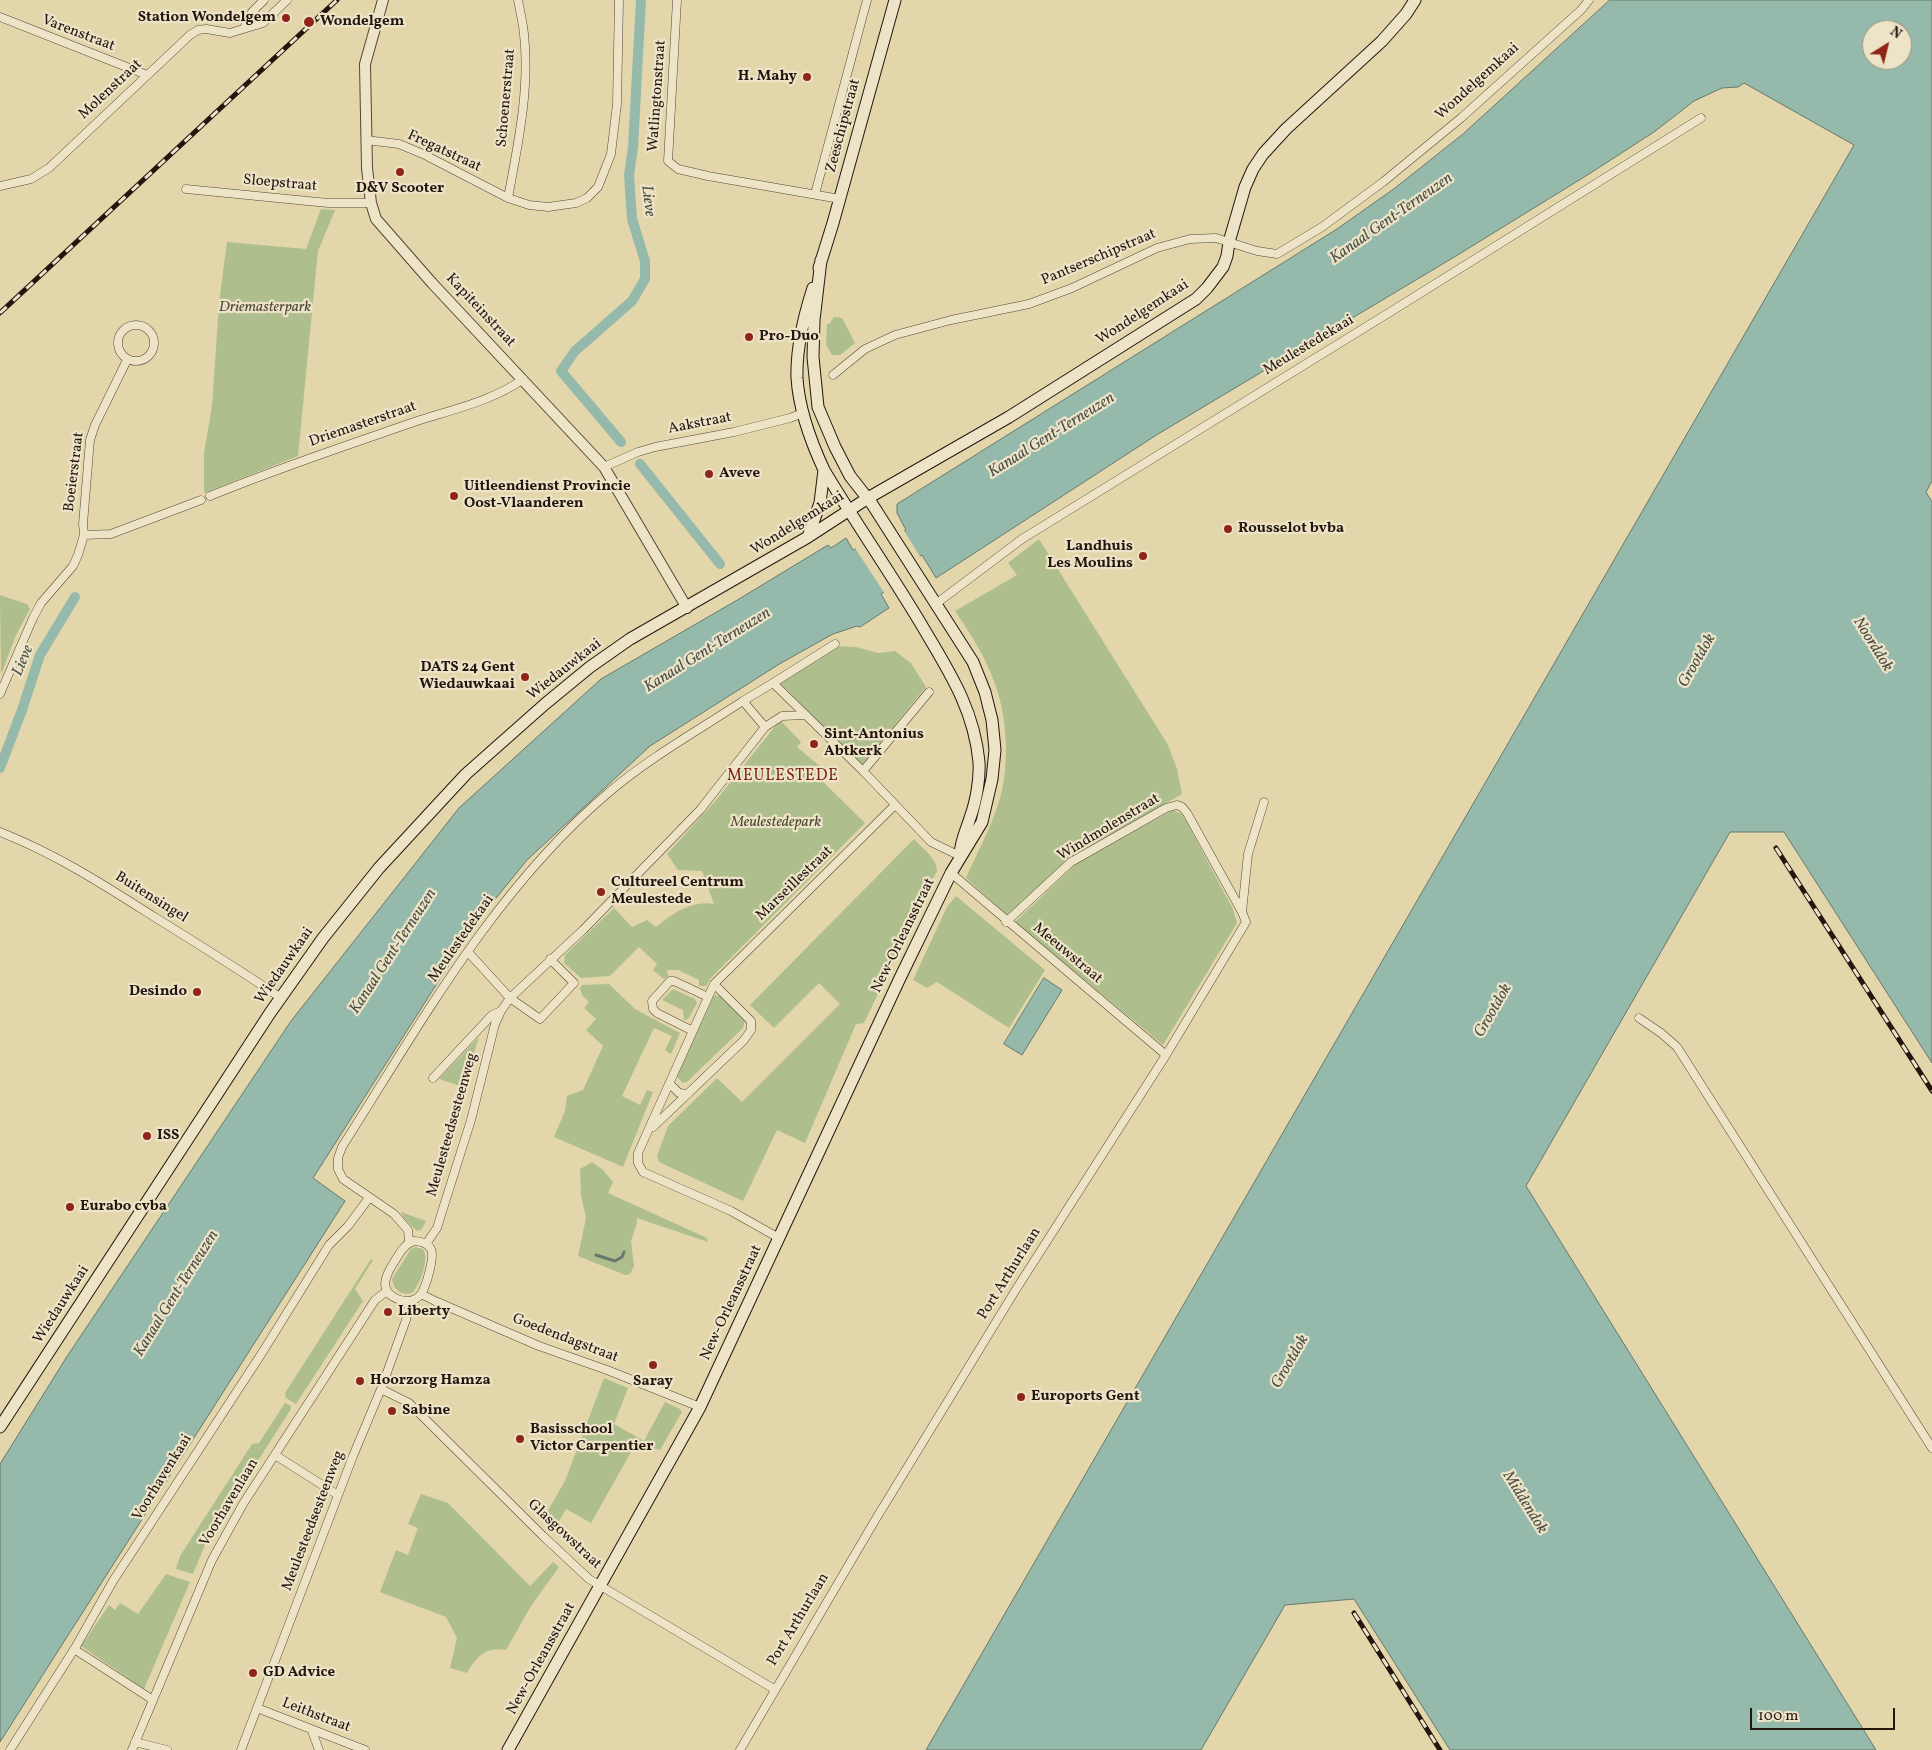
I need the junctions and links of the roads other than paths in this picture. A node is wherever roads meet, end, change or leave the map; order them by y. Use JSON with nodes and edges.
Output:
{"nodes":[{"id":1,"x":264,"y":0,"type":"edge"},
{"id":2,"x":287,"y":0,"type":"edge"},
{"id":3,"x":383,"y":0,"type":"edge"},
{"id":4,"x":518,"y":0,"type":"edge"},
{"id":5,"x":618,"y":0,"type":"edge"},
{"id":6,"x":677,"y":0,"type":"edge"},
{"id":7,"x":867,"y":0,"type":"edge"},
{"id":8,"x":895,"y":0,"type":"edge"},
{"id":9,"x":1415,"y":0,"type":"edge"},
{"id":10,"x":1589,"y":0,"type":"edge"},
{"id":11,"x":0,"y":17,"type":"edge"},
{"id":12,"x":244,"y":28,"type":"junction"},
{"id":13,"x":147,"y":75,"type":"junction"},
{"id":14,"x":1701,"y":118,"type":"dead end"},
{"id":15,"x":366,"y":140,"type":"junction"},
{"id":16,"x":0,"y":186,"type":"edge"},
{"id":17,"x":186,"y":189,"type":"dead end"},
{"id":18,"x":815,"y":194,"type":"junction"},
{"id":19,"x":508,"y":198,"type":"junction"},
{"id":20,"x":840,"y":199,"type":"junction"},
{"id":21,"x":371,"y":203,"type":"junction"},
{"id":22,"x":1229,"y":242,"type":"junction"},
{"id":23,"x":821,"y":260,"type":"junction"},
{"id":24,"x":127,"y":360,"type":"junction"},
{"id":25,"x":833,"y":375,"type":"dead end"},
{"id":26,"x":523,"y":379,"type":"junction"},
{"id":27,"x":803,"y":413,"type":"junction"},
{"id":28,"x":604,"y":467,"type":"junction"},
{"id":29,"x":824,"y":470,"type":"junction"},
{"id":30,"x":210,"y":496,"type":"dead end"},
{"id":31,"x":868,"y":498,"type":"junction"},
{"id":32,"x":201,"y":500,"type":"dead end"},
{"id":33,"x":849,"y":511,"type":"junction"},
{"id":34,"x":84,"y":535,"type":"junction"},
{"id":35,"x":808,"y":537,"type":"junction"},
{"id":36,"x":937,"y":603,"type":"junction"},
{"id":37,"x":687,"y":608,"type":"junction"},
{"id":38,"x":835,"y":644,"type":"dead end"},
{"id":39,"x":773,"y":683,"type":"junction"},
{"id":40,"x":929,"y":692,"type":"dead end"},
{"id":41,"x":0,"y":694,"type":"edge"},
{"id":42,"x":742,"y":702,"type":"junction"},
{"id":43,"x":804,"y":714,"type":"junction"},
{"id":44,"x":765,"y":727,"type":"junction"},
{"id":45,"x":863,"y":771,"type":"junction"},
{"id":46,"x":1264,"y":802,"type":"dead end"},
{"id":47,"x":896,"y":805,"type":"junction"},
{"id":48,"x":0,"y":832,"type":"edge"},
{"id":49,"x":960,"y":856,"type":"junction"},
{"id":50,"x":951,"y":874,"type":"junction"},
{"id":51,"x":1242,"y":912,"type":"junction"},
{"id":52,"x":1006,"y":922,"type":"junction"},
{"id":53,"x":468,"y":952,"type":"junction"},
{"id":54,"x":550,"y":959,"type":"junction"},
{"id":55,"x":714,"y":984,"type":"junction"},
{"id":56,"x":708,"y":997,"type":"junction"},
{"id":57,"x":281,"y":998,"type":"junction"},
{"id":58,"x":510,"y":998,"type":"junction"},
{"id":59,"x":501,"y":1011,"type":"junction"},
{"id":60,"x":1639,"y":1018,"type":"dead end"},
{"id":61,"x":693,"y":1031,"type":"junction"},
{"id":62,"x":1166,"y":1055,"type":"junction"},
{"id":63,"x":433,"y":1078,"type":"dead end"},
{"id":64,"x":670,"y":1084,"type":"junction"},
{"id":65,"x":688,"y":1094,"type":"junction"},
{"id":66,"x":650,"y":1130,"type":"junction"},
{"id":67,"x":367,"y":1200,"type":"junction"},
{"id":68,"x":779,"y":1238,"type":"junction"},
{"id":69,"x":410,"y":1242,"type":"junction"},
{"id":70,"x":426,"y":1244,"type":"junction"},
{"id":71,"x":387,"y":1291,"type":"junction"},
{"id":72,"x":421,"y":1294,"type":"junction"},
{"id":73,"x":410,"y":1301,"type":"junction"},
{"id":74,"x":381,"y":1389,"type":"junction"},
{"id":75,"x":700,"y":1407,"type":"junction"},
{"id":76,"x":0,"y":1427,"type":"edge"},
{"id":77,"x":1932,"y":1448,"type":"edge"},
{"id":78,"x":275,"y":1454,"type":"junction"},
{"id":79,"x":338,"y":1495,"type":"junction"},
{"id":80,"x":600,"y":1586,"type":"junction"},
{"id":81,"x":74,"y":1649,"type":"junction"},
{"id":82,"x":774,"y":1689,"type":"junction"},
{"id":83,"x":152,"y":1700,"type":"junction"},
{"id":84,"x":257,"y":1708,"type":"junction"},
{"id":85,"x":312,"y":1730,"type":"junction"},
{"id":86,"x":135,"y":1742,"type":"junction"},
{"id":87,"x":10,"y":1750,"type":"edge"},
{"id":88,"x":132,"y":1750,"type":"edge"},
{"id":89,"x":167,"y":1750,"type":"edge"},
{"id":90,"x":240,"y":1750,"type":"edge"},
{"id":91,"x":319,"y":1750,"type":"edge"},
{"id":92,"x":365,"y":1750,"type":"edge"},
{"id":93,"x":508,"y":1750,"type":"edge"},
{"id":94,"x":740,"y":1750,"type":"edge"}],
"edges":[{"from":1,"to":12,"type":"street"},
{"from":2,"to":12,"type":"street","name":"Molenstraat"},
{"from":3,"to":15,"type":"street","name":"Kapiteinstraat"},
{"from":4,"to":19,"type":"street","name":"Schoenerstraat"},
{"from":5,"to":19,"type":"street","name":"Fregatstraat"},
{"from":6,"to":18,"type":"street","name":"Watlingtonstraat"},
{"from":7,"to":18,"type":"street"},
{"from":8,"to":20,"type":"main road","name":"Zeeschipstraat"},
{"from":9,"to":22,"type":"main road"},
{"from":10,"to":22,"type":"street","name":"Wondelgemkaai"},
{"from":11,"to":13,"type":"street","name":"Varenstraat"},
{"from":12,"to":13,"type":"street","name":"Molenstraat"},
{"from":13,"to":16,"type":"street","name":"Molenstraat"},
{"from":14,"to":36,"type":"street","name":"Meulestedekaai"},
{"from":15,"to":19,"type":"street","name":"Fregatstraat"},
{"from":15,"to":21,"type":"street","name":"Kapiteinstraat"},
{"from":17,"to":21,"type":"street","name":"Sloepstraat"},
{"from":18,"to":20,"type":"street","name":"Watlingtonstraat"},
{"from":20,"to":23,"type":"main road","name":"Zeeschipstraat"},
{"from":21,"to":26,"type":"street","name":"Kapiteinstraat"},
{"from":22,"to":25,"type":"street","name":"Pantserschipstraat"},
{"from":22,"to":31,"type":"main road","name":"Wondelgemkaai"},
{"from":23,"to":27,"type":"main road","name":"Zeeschipstraat"},
{"from":23,"to":31,"type":"main road","name":"Zeeschipstraat"},
{"from":24,"to":24,"type":"street"},
{"from":24,"to":34,"type":"street","name":"Boeierstraat"},
{"from":26,"to":28,"type":"street","name":"Kapiteinstraat"},
{"from":26,"to":30,"type":"street","name":"Driemasterstraat"},
{"from":27,"to":28,"type":"street","name":"Aakstraat"},
{"from":27,"to":29,"type":"main road","name":"Zeeschipstraat"},
{"from":28,"to":37,"type":"street","name":"Kapiteinstraat"},
{"from":29,"to":33,"type":"main road","name":"Zeeschipstraat"},
{"from":29,"to":35,"type":"main road"},
{"from":31,"to":33,"type":"main road","name":"Wondelgemkaai"},
{"from":31,"to":36,"type":"main road","name":"New-Orleansstraat"},
{"from":32,"to":34,"type":"street","name":"Boeierstraat"},
{"from":33,"to":35,"type":"main road","name":"Wondelgemkaai"},
{"from":33,"to":49,"type":"main road","name":"New-Orleansstraat"},
{"from":34,"to":41,"type":"street","name":"Boeierstraat"},
{"from":35,"to":37,"type":"main road","name":"Wondelgemkaai"},
{"from":36,"to":49,"type":"main road","name":"New-Orleansstraat"},
{"from":37,"to":57,"type":"main road","name":"Wiedauwkaai"},
{"from":38,"to":39,"type":"street"},
{"from":39,"to":42,"type":"street","name":"Meulestedekaai"},
{"from":39,"to":43,"type":"street"},
{"from":40,"to":45,"type":"street"},
{"from":42,"to":44,"type":"street"},
{"from":42,"to":53,"type":"street","name":"Meulestedekaai"},
{"from":43,"to":44,"type":"street"},
{"from":43,"to":45,"type":"street"},
{"from":44,"to":54,"type":"street","name":"Meulesteedsesteenweg"},
{"from":45,"to":47,"type":"street"},
{"from":46,"to":51,"type":"street","name":"Port Arthurlaan"},
{"from":47,"to":49,"type":"street"},
{"from":47,"to":55,"type":"street","name":"Marseillestraat"},
{"from":48,"to":57,"type":"street","name":"Buitensingel"},
{"from":49,"to":50,"type":"main road","name":"New-Orleansstraat"},
{"from":50,"to":52,"type":"street","name":"Meeuwstraat"},
{"from":50,"to":68,"type":"main road","name":"New-Orleansstraat"},
{"from":51,"to":52,"type":"street","name":"Windmolenstraat"},
{"from":51,"to":62,"type":"street","name":"Port Arthurlaan"},
{"from":52,"to":62,"type":"street","name":"Meeuwstraat"},
{"from":53,"to":58,"type":"street"},
{"from":53,"to":67,"type":"street","name":"Meulestedekaai"},
{"from":54,"to":58,"type":"street","name":"Meulesteedsesteenweg"},
{"from":54,"to":58,"type":"street"},
{"from":55,"to":56,"type":"street","name":"Marseillestraat"},
{"from":55,"to":65,"type":"street","name":"Marseillestraat"},
{"from":56,"to":61,"type":"street","name":"Marseillestraat"},
{"from":56,"to":61,"type":"street"},
{"from":57,"to":76,"type":"main road","name":"Wiedauwkaai"},
{"from":58,"to":59,"type":"street","name":"Meulesteedsesteenweg"},
{"from":59,"to":63,"type":"street","name":"Meulesteedsesteenweg"},
{"from":59,"to":70,"type":"street","name":"Meulesteedsesteenweg"},
{"from":60,"to":77,"type":"street"},
{"from":61,"to":64,"type":"street","name":"Marseillestraat"},
{"from":62,"to":82,"type":"street","name":"Port Arthurlaan"},
{"from":64,"to":65,"type":"street"},
{"from":64,"to":66,"type":"street","name":"Marseillestraat"},
{"from":65,"to":66,"type":"street","name":"Marseillestraat"},
{"from":66,"to":68,"type":"street","name":"Marseillestraat"},
{"from":67,"to":69,"type":"street","name":"Meulestedekaai"},
{"from":67,"to":81,"type":"street","name":"Voorhavenkaai"},
{"from":68,"to":75,"type":"main road","name":"New-Orleansstraat"},
{"from":69,"to":70,"type":"street"},
{"from":69,"to":71,"type":"street"},
{"from":70,"to":72,"type":"street"},
{"from":71,"to":73,"type":"street"},
{"from":71,"to":78,"type":"street","name":"Voorhavenlaan"},
{"from":72,"to":73,"type":"street"},
{"from":72,"to":75,"type":"street","name":"Goedendagstraat"},
{"from":73,"to":74,"type":"street","name":"Meulesteedsesteenweg"},
{"from":74,"to":79,"type":"street","name":"Meulesteedsesteenweg"},
{"from":74,"to":80,"type":"street","name":"Glasgowstraat"},
{"from":75,"to":80,"type":"main road","name":"New-Orleansstraat"},
{"from":78,"to":79,"type":"street"},
{"from":78,"to":83,"type":"street","name":"Voorhavenlaan"},
{"from":79,"to":84,"type":"street","name":"Meulesteedsesteenweg"},
{"from":80,"to":82,"type":"street","name":"Glasgowstraat"},
{"from":80,"to":93,"type":"main road","name":"New-Orleansstraat"},
{"from":81,"to":83,"type":"street"},
{"from":81,"to":87,"type":"street","name":"Voorhavenkaai"},
{"from":82,"to":94,"type":"street","name":"Port Arthurlaan"},
{"from":83,"to":86,"type":"street","name":"Voorhavenlaan"},
{"from":84,"to":85,"type":"street","name":"Leithstraat"},
{"from":84,"to":90,"type":"street","name":"Meulesteedsesteenweg"},
{"from":85,"to":91,"type":"street"},
{"from":85,"to":92,"type":"street","name":"Leithstraat"},
{"from":86,"to":88,"type":"street","name":"Voorhavenlaan"},
{"from":86,"to":89,"type":"street"}]}
